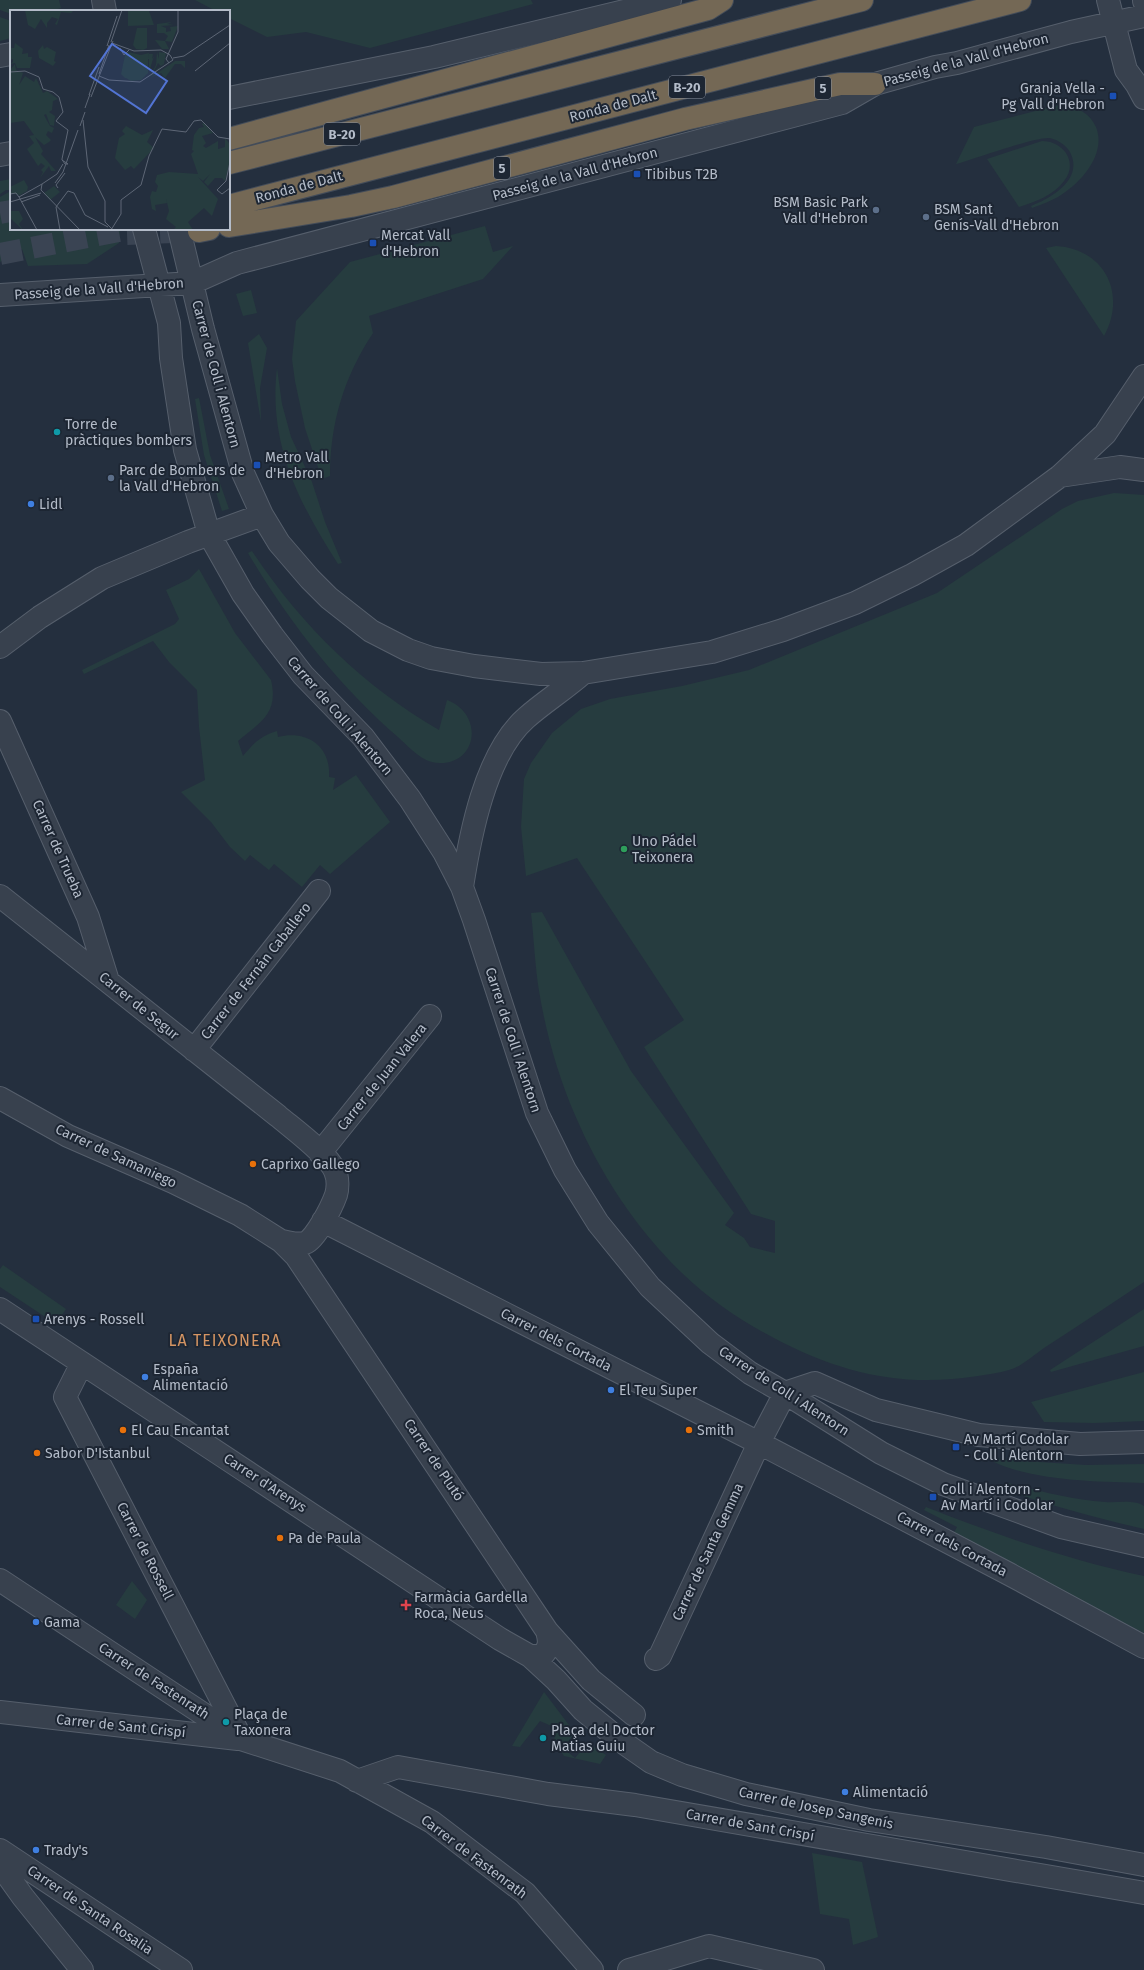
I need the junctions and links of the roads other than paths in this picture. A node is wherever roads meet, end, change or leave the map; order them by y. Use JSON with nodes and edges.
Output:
{"nodes":[{"id":1,"x":103,"y":0,"type":"edge"},
{"id":2,"x":670,"y":0,"type":"edge"},
{"id":3,"x":722,"y":0,"type":"edge"},
{"id":4,"x":862,"y":0,"type":"edge"},
{"id":5,"x":1020,"y":0,"type":"edge"},
{"id":6,"x":1108,"y":0,"type":"edge"},
{"id":7,"x":105,"y":10,"type":"edge"},
{"id":8,"x":1144,"y":16,"type":"edge"},
{"id":9,"x":1114,"y":23,"type":"junction"},
{"id":10,"x":10,"y":54,"type":"edge"},
{"id":11,"x":0,"y":56,"type":"edge"},
{"id":12,"x":875,"y":84,"type":"junction"},
{"id":13,"x":230,"y":98,"type":"edge"},
{"id":14,"x":1144,"y":98,"type":"edge"},
{"id":15,"x":230,"y":139,"type":"edge"},
{"id":16,"x":10,"y":152,"type":"edge"},
{"id":17,"x":0,"y":155,"type":"edge"},
{"id":18,"x":230,"y":163,"type":"edge"},
{"id":19,"x":230,"y":206,"type":"edge"},
{"id":20,"x":230,"y":226,"type":"edge"},
{"id":21,"x":144,"y":230,"type":"edge"},
{"id":22,"x":196,"y":230,"type":"edge"},
{"id":23,"x":192,"y":283,"type":"junction"},
{"id":24,"x":158,"y":286,"type":"junction"},
{"id":25,"x":0,"y":295,"type":"edge"},
{"id":26,"x":1144,"y":376,"type":"edge"},
{"id":27,"x":1144,"y":470,"type":"edge"},
{"id":28,"x":1060,"y":476,"type":"junction"},
{"id":29,"x":262,"y":515,"type":"junction"},
{"id":30,"x":209,"y":534,"type":"junction"},
{"id":31,"x":0,"y":647,"type":"edge"},
{"id":32,"x":583,"y":673,"type":"junction"},
{"id":33,"x":0,"y":721,"type":"edge"},
{"id":34,"x":462,"y":887,"type":"junction"},
{"id":35,"x":319,"y":891,"type":"dead end"},
{"id":36,"x":0,"y":896,"type":"edge"},
{"id":37,"x":108,"y":980,"type":"junction"},
{"id":38,"x":430,"y":1016,"type":"dead end"},
{"id":39,"x":194,"y":1050,"type":"junction"},
{"id":40,"x":0,"y":1098,"type":"edge"},
{"id":41,"x":327,"y":1145,"type":"junction"},
{"id":42,"x":327,"y":1223,"type":"junction"},
{"id":43,"x":281,"y":1241,"type":"junction"},
{"id":44,"x":306,"y":1269,"type":"junction"},
{"id":45,"x":0,"y":1309,"type":"edge"},
{"id":46,"x":82,"y":1363,"type":"junction"},
{"id":47,"x":785,"y":1393,"type":"junction"},
{"id":48,"x":1144,"y":1442,"type":"edge"},
{"id":49,"x":759,"y":1443,"type":"junction"},
{"id":50,"x":1144,"y":1546,"type":"edge"},
{"id":51,"x":0,"y":1580,"type":"edge"},
{"id":52,"x":547,"y":1631,"type":"junction"},
{"id":53,"x":1144,"y":1647,"type":"edge"},
{"id":54,"x":530,"y":1656,"type":"junction"},
{"id":55,"x":656,"y":1659,"type":"dead end"},
{"id":56,"x":0,"y":1712,"type":"edge"},
{"id":57,"x":634,"y":1715,"type":"dead end"},
{"id":58,"x":241,"y":1739,"type":"junction"},
{"id":59,"x":348,"y":1776,"type":"junction"},
{"id":60,"x":0,"y":1850,"type":"edge"},
{"id":61,"x":0,"y":1865,"type":"edge"},
{"id":62,"x":1144,"y":1865,"type":"edge"},
{"id":63,"x":1144,"y":1893,"type":"edge"},
{"id":64,"x":82,"y":1970,"type":"edge"},
{"id":65,"x":180,"y":1970,"type":"edge"},
{"id":66,"x":592,"y":1970,"type":"edge"},
{"id":67,"x":629,"y":1970,"type":"edge"},
{"id":68,"x":813,"y":1970,"type":"edge"}],
"edges":[{"from":1,"to":7,"type":"street"},
{"from":2,"to":13,"type":"street"},
{"from":3,"to":15,"type":"highway"},
{"from":4,"to":18,"type":"highway","number":"B-20"},
{"from":5,"to":19,"type":"highway","name":"Ronda de Dalt","number":"B-20"},
{"from":6,"to":9,"type":"street"},
{"from":8,"to":9,"type":"street","name":"Passeig de la Vall d'Hebron"},
{"from":9,"to":12,"type":"street","name":"Passeig de la Vall d'Hebron"},
{"from":9,"to":14,"type":"street"},
{"from":10,"to":11,"type":"street"},
{"from":12,"to":20,"type":"highway","number":"5"},
{"from":12,"to":23,"type":"street","name":"Passeig de la Vall d'Hebron"},
{"from":16,"to":17,"type":"street"},
{"from":21,"to":24,"type":"street","name":"Carrer de Coll i Alentorn"},
{"from":22,"to":23,"type":"street","name":"Carrer de Coll i Alentorn"},
{"from":23,"to":24,"type":"street","name":"Passeig de la Vall d'Hebron"},
{"from":23,"to":29,"type":"street","name":"Carrer de Coll i Alentorn"},
{"from":24,"to":25,"type":"street","name":"Passeig de la Vall d'Hebron"},
{"from":24,"to":30,"type":"street","name":"Carrer de Coll i Alentorn"},
{"from":26,"to":28,"type":"street","name":"Carrer de Coll i Alentorn"},
{"from":27,"to":28,"type":"street"},
{"from":28,"to":32,"type":"street","name":"Carrer de Coll i Alentorn"},
{"from":29,"to":30,"type":"street"},
{"from":29,"to":32,"type":"street","name":"Carrer de Coll i Alentorn"},
{"from":30,"to":31,"type":"street"},
{"from":30,"to":34,"type":"street","name":"Carrer de Coll i Alentorn"},
{"from":32,"to":34,"type":"street"},
{"from":33,"to":37,"type":"street","name":"Carrer de Trueba"},
{"from":34,"to":47,"type":"street","name":"Carrer de Coll i Alentorn"},
{"from":35,"to":39,"type":"street","name":"Carrer de Fernán Caballero"},
{"from":36,"to":37,"type":"street","name":"Carrer de Segur"},
{"from":37,"to":39,"type":"street","name":"Carrer de Segur"},
{"from":38,"to":41,"type":"street","name":"Carrer de Juan Valera"},
{"from":39,"to":41,"type":"street","name":"Carrer de Segur"},
{"from":40,"to":43,"type":"street","name":"Carrer de Samaniego"},
{"from":41,"to":42,"type":"street","name":"Carrer de Segur"},
{"from":42,"to":43,"type":"street"},
{"from":42,"to":44,"type":"street"},
{"from":42,"to":49,"type":"street","name":"Carrer dels Cortada"},
{"from":43,"to":44,"type":"street","name":"Carrer de Plutó"},
{"from":44,"to":52,"type":"street","name":"Carrer de Plutó"},
{"from":45,"to":46,"type":"street","name":"Carrer d'Arenys"},
{"from":46,"to":54,"type":"street","name":"Carrer d'Arenys"},
{"from":46,"to":58,"type":"street","name":"Carrer de Rossell"},
{"from":47,"to":48,"type":"street"},
{"from":47,"to":49,"type":"street"},
{"from":47,"to":50,"type":"street","name":"Carrer de Coll i Alentorn"},
{"from":49,"to":53,"type":"street","name":"Carrer dels Cortada"},
{"from":49,"to":55,"type":"street","name":"Carrer de Santa Gemma"},
{"from":51,"to":58,"type":"street","name":"Carrer de Fastenrath"},
{"from":52,"to":54,"type":"street"},
{"from":52,"to":57,"type":"street","name":"Carrer de Plutó"},
{"from":54,"to":62,"type":"street","name":"Carrer de Josep Sangenís"},
{"from":56,"to":58,"type":"street","name":"Carrer de Sant Crispí"},
{"from":58,"to":59,"type":"street","name":"Carrer de Fastenrath"},
{"from":59,"to":63,"type":"street","name":"Carrer de Sant Crispí"},
{"from":59,"to":66,"type":"street","name":"Carrer de Fastenrath"},
{"from":60,"to":65,"type":"street","name":"Carrer de Santa Rosalia"},
{"from":61,"to":64,"type":"street"},
{"from":67,"to":68,"type":"street"}]}
